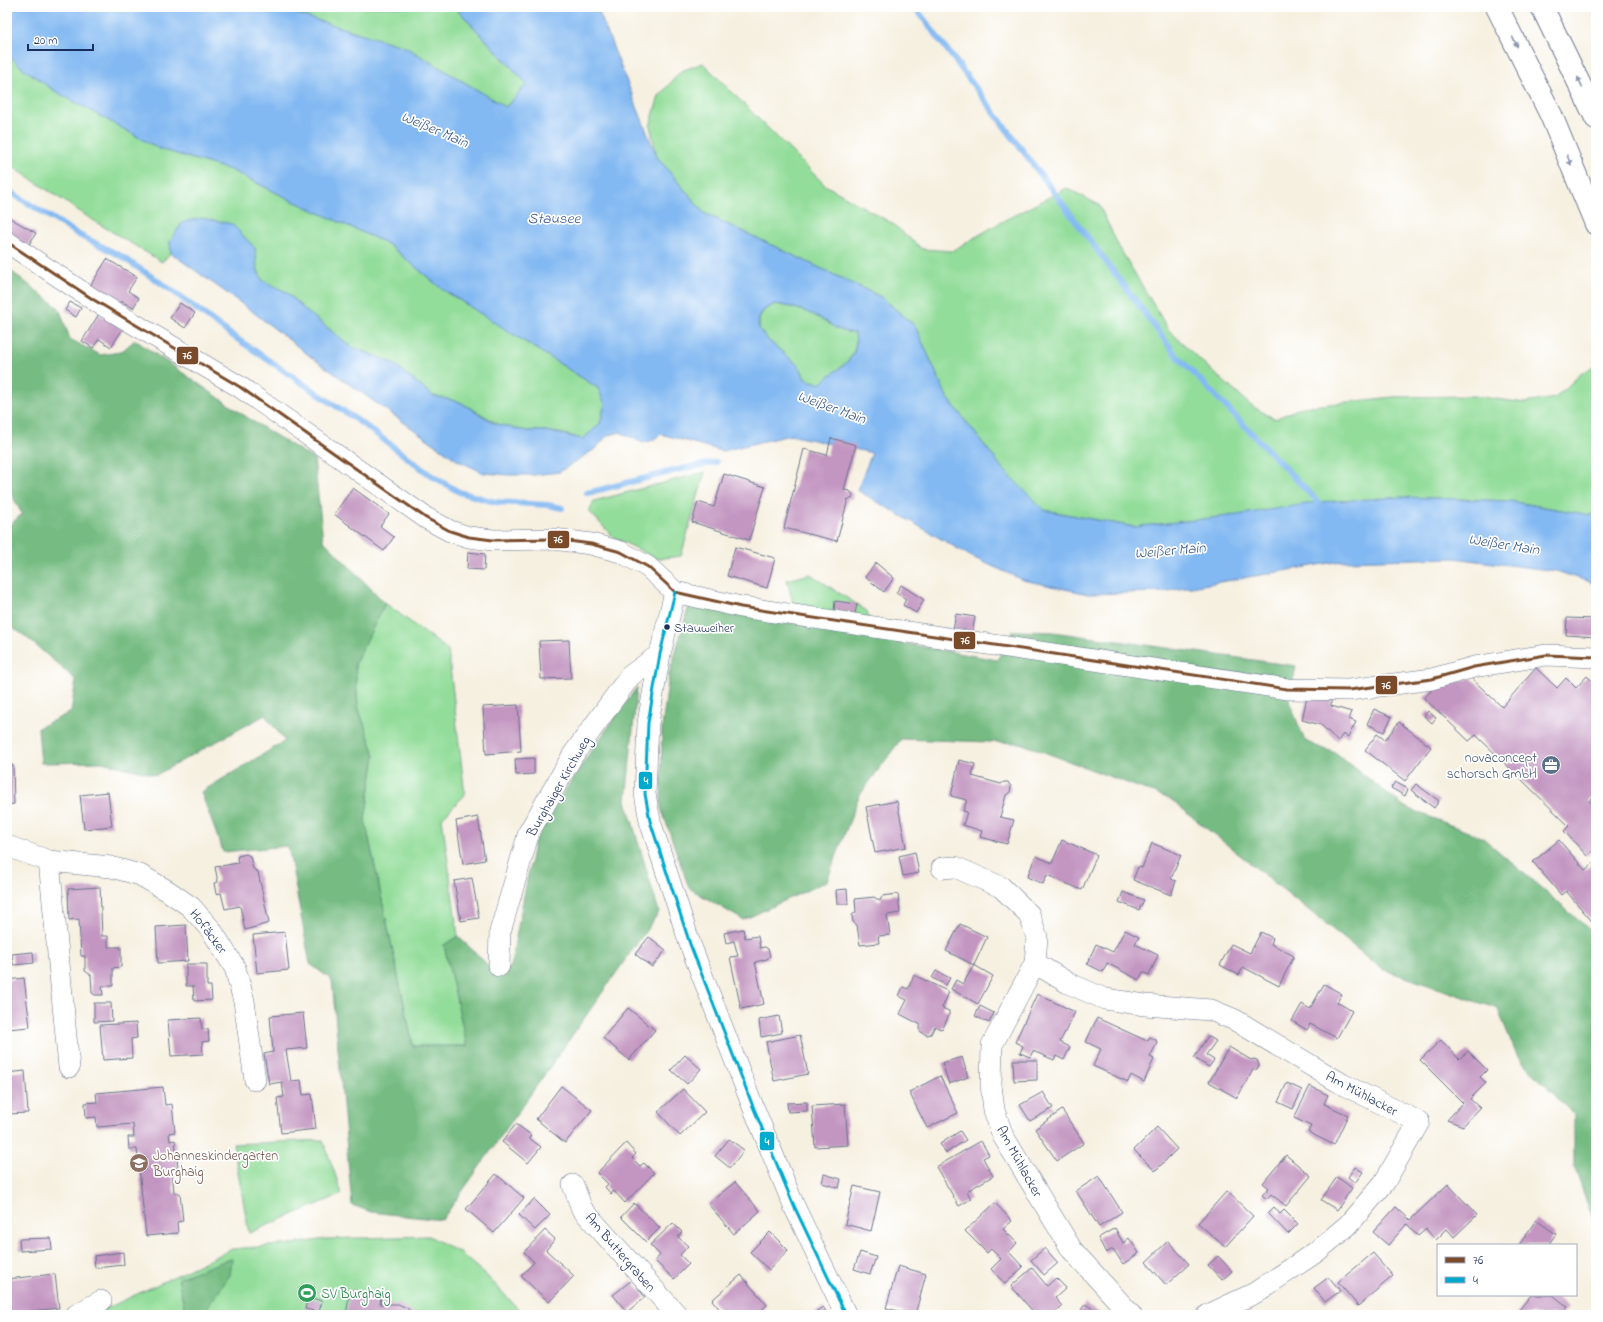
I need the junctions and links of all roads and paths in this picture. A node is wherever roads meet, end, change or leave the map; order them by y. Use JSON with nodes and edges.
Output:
{"nodes":[{"id":1,"x":1497,"y":7,"type":"edge"},
{"id":2,"x":1542,"y":7,"type":"edge"},
{"id":3,"x":1596,"y":118,"type":"edge"},
{"id":4,"x":1594,"y":218,"type":"edge"},
{"id":5,"x":7,"y":242,"type":"edge"},
{"id":6,"x":675,"y":592,"type":"junction"},
{"id":7,"x":660,"y":654,"type":"junction"},
{"id":8,"x":1596,"y":657,"type":"edge"},
{"id":9,"x":7,"y":846,"type":"edge"},
{"id":10,"x":49,"y":861,"type":"junction"},
{"id":11,"x":942,"y":868,"type":"dead end"},
{"id":12,"x":1035,"y":963,"type":"junction"},
{"id":13,"x":499,"y":966,"type":"dead end"},
{"id":14,"x":69,"y":1067,"type":"dead end"},
{"id":15,"x":255,"y":1080,"type":"dead end"},
{"id":16,"x":573,"y":1185,"type":"dead end"},
{"id":17,"x":101,"y":1301,"type":"dead end"},
{"id":18,"x":76,"y":1315,"type":"edge"},
{"id":19,"x":677,"y":1315,"type":"edge"},
{"id":20,"x":846,"y":1315,"type":"edge"},
{"id":21,"x":1131,"y":1315,"type":"edge"},
{"id":22,"x":1208,"y":1315,"type":"edge"}],
"edges":[{"from":1,"to":4,"type":"highway","one_way":true},
{"from":3,"to":2,"type":"highway","one_way":true},
{"from":5,"to":6,"type":"street"},
{"from":6,"to":7,"type":"street"},
{"from":6,"to":8,"type":"street"},
{"from":7,"to":13,"type":"street","name":"Burghaiger Kirchweg"},
{"from":7,"to":20,"type":"street"},
{"from":9,"to":10,"type":"street","name":"Hofäcker"},
{"from":10,"to":14,"type":"street"},
{"from":10,"to":15,"type":"street","name":"Hofäcker"},
{"from":11,"to":12,"type":"street","name":"Am Mühlacker"},
{"from":12,"to":21,"type":"street","name":"Am Mühlacker"},
{"from":12,"to":22,"type":"street","name":"Am Mühlacker"},
{"from":16,"to":19,"type":"street","name":"Am Buttergraben"},
{"from":17,"to":18,"type":"street"}]}
